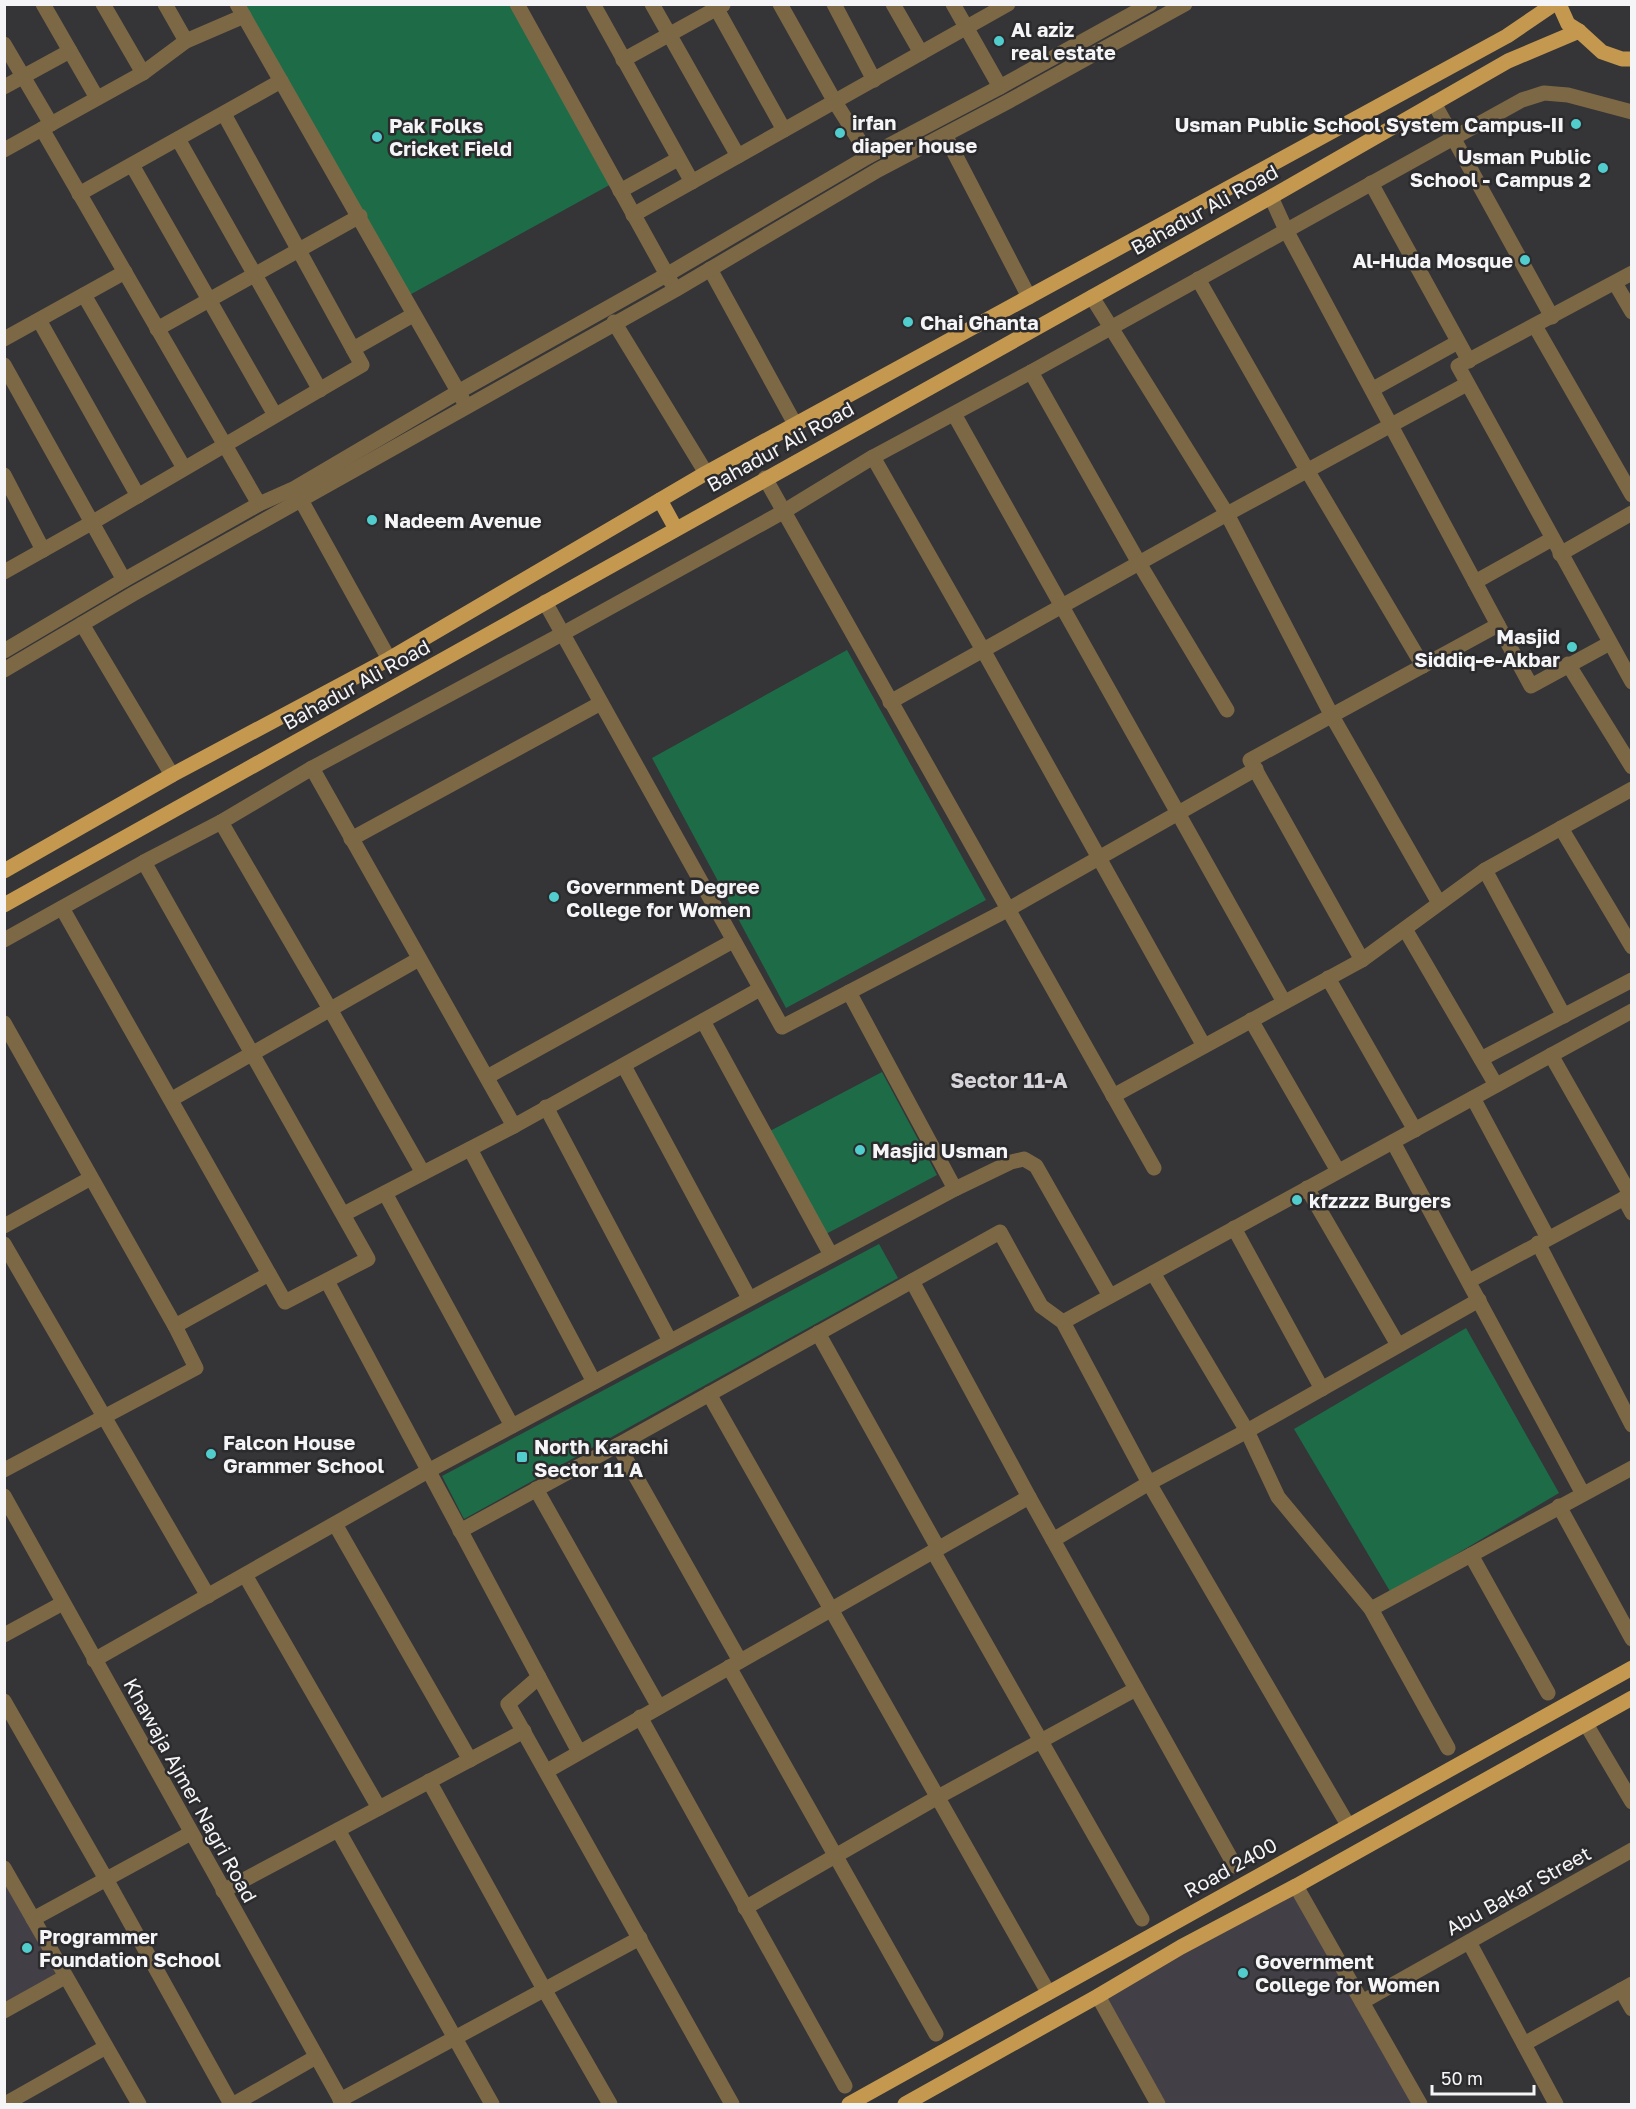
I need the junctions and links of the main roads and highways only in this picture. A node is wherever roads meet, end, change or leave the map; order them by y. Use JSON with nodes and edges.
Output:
{"nodes":[{"id":1,"x":1557,"y":4,"type":"edge"},
{"id":2,"x":1579,"y":31,"type":"junction"},
{"id":3,"x":1632,"y":59,"type":"edge"},
{"id":4,"x":660,"y":500,"type":"junction"},
{"id":5,"x":676,"y":529,"type":"junction"},
{"id":6,"x":4,"y":871,"type":"edge"},
{"id":7,"x":4,"y":905,"type":"edge"},
{"id":8,"x":1632,"y":1668,"type":"edge"},
{"id":9,"x":1632,"y":1698,"type":"edge"},
{"id":10,"x":1168,"y":1926,"type":"junction"},
{"id":11,"x":1180,"y":1947,"type":"junction"},
{"id":12,"x":849,"y":2104,"type":"edge"},
{"id":13,"x":904,"y":2104,"type":"edge"}],
"edges":[{"from":1,"to":2,"type":"main road"},
{"from":1,"to":4,"type":"main road","name":"Bahadur Ali Road"},
{"from":2,"to":3,"type":"main road"},
{"from":2,"to":5,"type":"main road","name":"Bahadur Ali Road"},
{"from":4,"to":5,"type":"main road"},
{"from":4,"to":6,"type":"main road","name":"Bahadur Ali Road"},
{"from":5,"to":7,"type":"main road","name":"Bahadur Ali Road"},
{"from":8,"to":10,"type":"main road","name":"Road 2400"},
{"from":9,"to":11,"type":"main road"},
{"from":10,"to":11,"type":"main road"},
{"from":10,"to":12,"type":"main road","name":"Road 2400"},
{"from":11,"to":13,"type":"main road"}]}
